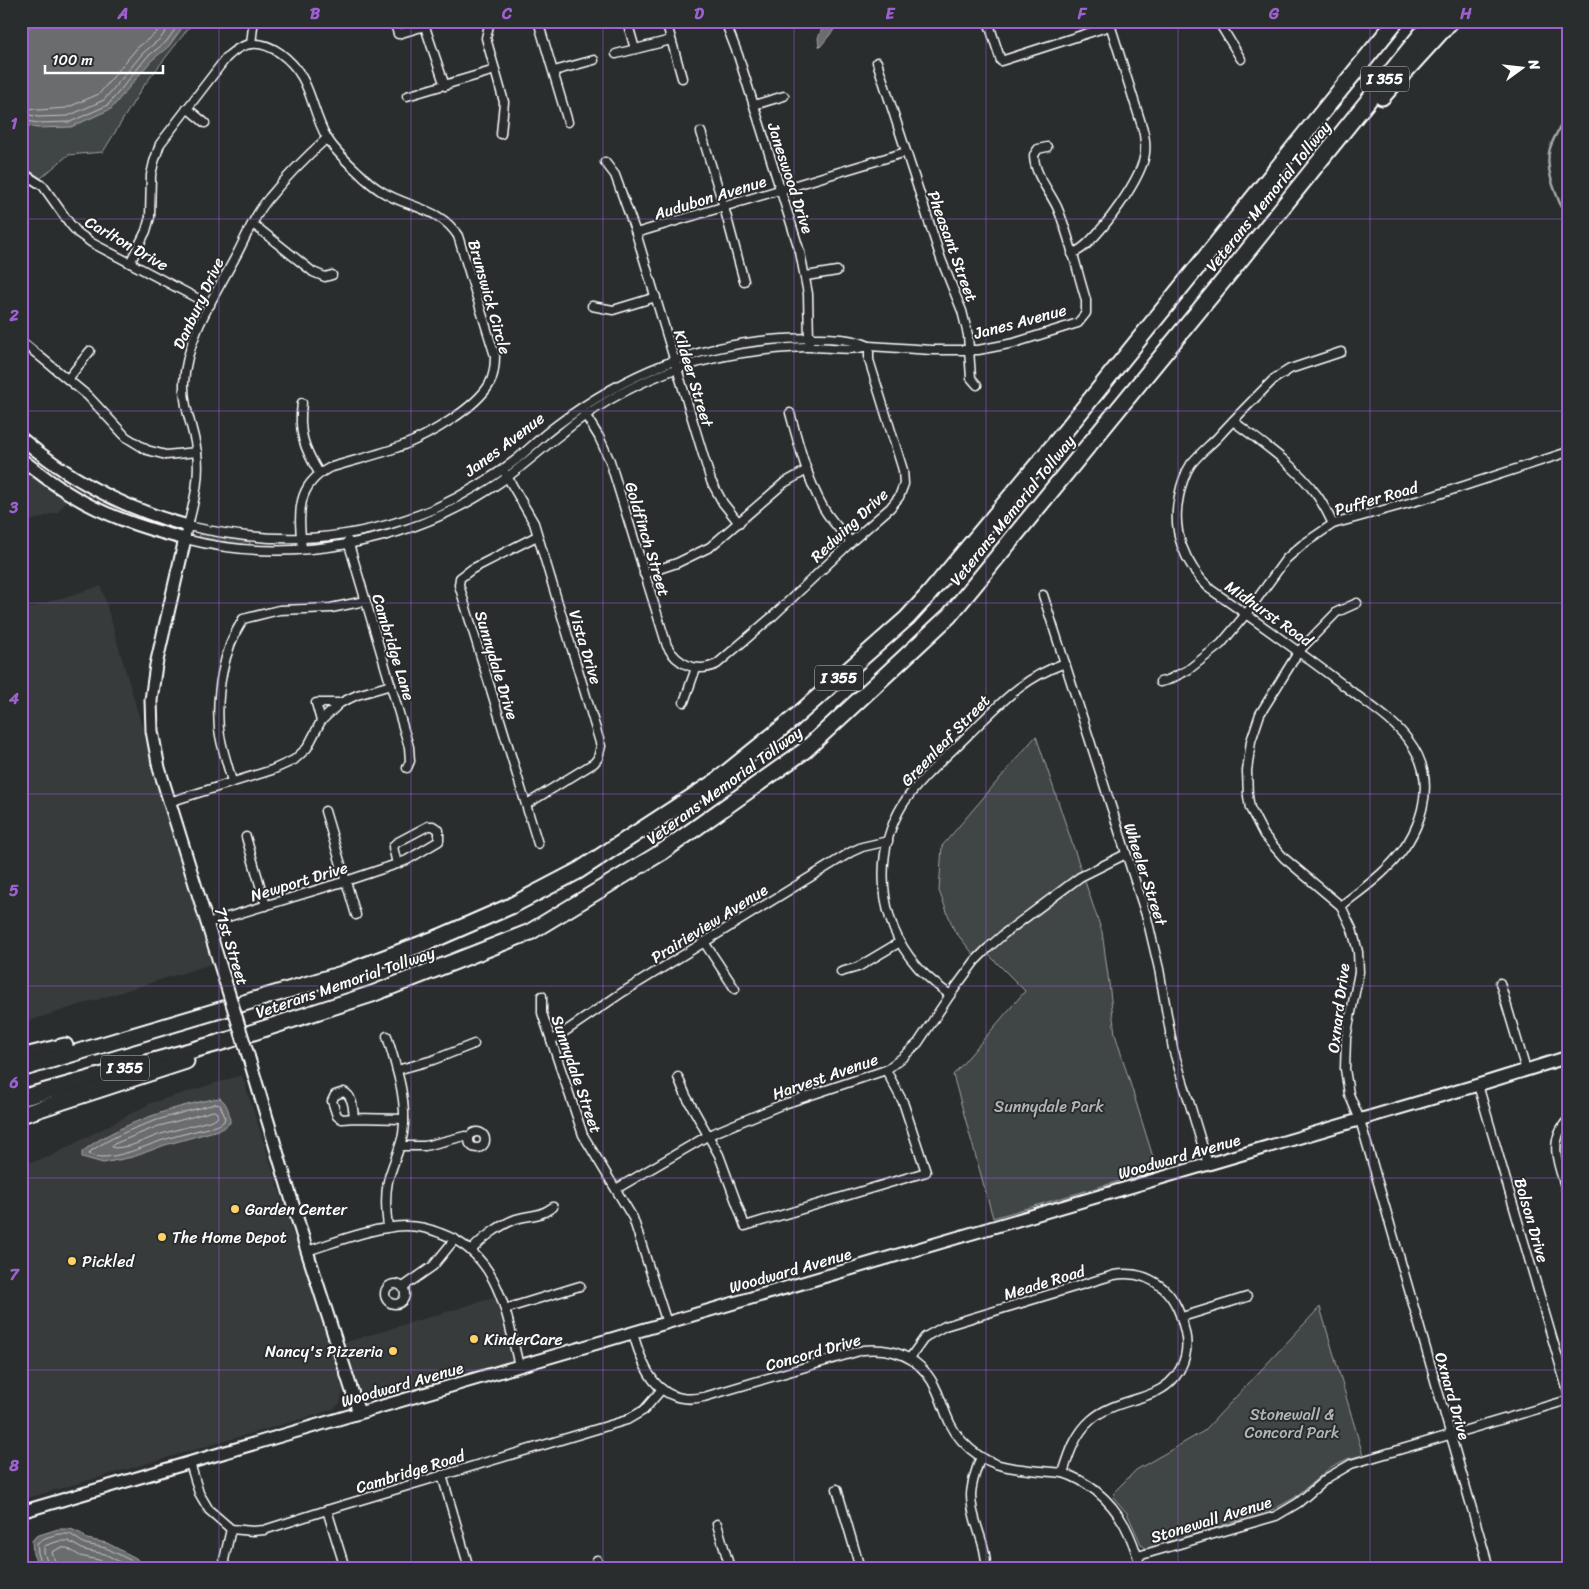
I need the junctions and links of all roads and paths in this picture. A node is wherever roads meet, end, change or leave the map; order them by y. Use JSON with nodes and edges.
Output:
{"nodes":[{"id":1,"x":394,"y":21,"type":"edge"},
{"id":2,"x":490,"y":21,"type":"edge"},
{"id":3,"x":538,"y":21,"type":"edge"},
{"id":4,"x":666,"y":21,"type":"edge"},
{"id":5,"x":725,"y":21,"type":"edge"},
{"id":6,"x":988,"y":21,"type":"edge"},
{"id":7,"x":1218,"y":21,"type":"edge"},
{"id":8,"x":1386,"y":21,"type":"edge"},
{"id":9,"x":1396,"y":21,"type":"edge"},
{"id":10,"x":1432,"y":21,"type":"edge"},
{"id":11,"x":1451,"y":21,"type":"edge"},
{"id":12,"x":629,"y":22,"type":"edge"},
{"id":13,"x":424,"y":24,"type":"edge"},
{"id":14,"x":1110,"y":24,"type":"edge"},
{"id":15,"x":253,"y":27,"type":"dead end"},
{"id":16,"x":671,"y":40,"type":"junction"},
{"id":17,"x":251,"y":44,"type":"junction"},
{"id":18,"x":1376,"y":46,"type":"junction"},
{"id":19,"x":635,"y":49,"type":"junction"},
{"id":20,"x":616,"y":54,"type":"dead end"},
{"id":21,"x":1241,"y":59,"type":"dead end"},
{"id":22,"x":594,"y":60,"type":"dead end"},
{"id":23,"x":877,"y":62,"type":"dead end"},
{"id":24,"x":495,"y":70,"type":"junction"},
{"id":25,"x":554,"y":71,"type":"junction"},
{"id":26,"x":682,"y":78,"type":"dead end"},
{"id":27,"x":445,"y":86,"type":"junction"},
{"id":28,"x":407,"y":96,"type":"dead end"},
{"id":29,"x":784,"y":96,"type":"dead end"},
{"id":30,"x":754,"y":106,"type":"junction"},
{"id":31,"x":187,"y":108,"type":"junction"},
{"id":32,"x":568,"y":122,"type":"dead end"},
{"id":33,"x":204,"y":123,"type":"dead end"},
{"id":34,"x":701,"y":132,"type":"dead end"},
{"id":35,"x":501,"y":134,"type":"dead end"},
{"id":36,"x":1338,"y":137,"type":"junction"},
{"id":37,"x":327,"y":138,"type":"junction"},
{"id":38,"x":1047,"y":147,"type":"dead end"},
{"id":39,"x":906,"y":152,"type":"junction"},
{"id":40,"x":605,"y":162,"type":"dead end"},
{"id":41,"x":21,"y":172,"type":"edge"},
{"id":42,"x":780,"y":190,"type":"junction"},
{"id":43,"x":724,"y":207,"type":"junction"},
{"id":44,"x":253,"y":224,"type":"junction"},
{"id":45,"x":636,"y":233,"type":"junction"},
{"id":46,"x":1072,"y":254,"type":"junction"},
{"id":47,"x":130,"y":262,"type":"junction"},
{"id":48,"x":837,"y":271,"type":"dead end"},
{"id":49,"x":332,"y":275,"type":"dead end"},
{"id":50,"x":806,"y":276,"type":"junction"},
{"id":51,"x":744,"y":281,"type":"dead end"},
{"id":52,"x":656,"y":297,"type":"junction"},
{"id":53,"x":210,"y":305,"type":"junction"},
{"id":54,"x":592,"y":306,"type":"dead end"},
{"id":55,"x":809,"y":338,"type":"junction"},
{"id":56,"x":21,"y":342,"type":"edge"},
{"id":57,"x":868,"y":346,"type":"junction"},
{"id":58,"x":809,"y":347,"type":"junction"},
{"id":59,"x":90,"y":351,"type":"dead end"},
{"id":60,"x":970,"y":351,"type":"junction"},
{"id":61,"x":1341,"y":352,"type":"dead end"},
{"id":62,"x":675,"y":360,"type":"junction"},
{"id":63,"x":678,"y":369,"type":"junction"},
{"id":64,"x":68,"y":379,"type":"junction"},
{"id":65,"x":977,"y":385,"type":"dead end"},
{"id":66,"x":302,"y":403,"type":"dead end"},
{"id":67,"x":581,"y":408,"type":"junction"},
{"id":68,"x":790,"y":413,"type":"dead end"},
{"id":69,"x":586,"y":415,"type":"junction"},
{"id":70,"x":1233,"y":421,"type":"junction"},
{"id":71,"x":21,"y":438,"type":"edge"},
{"id":72,"x":197,"y":452,"type":"junction"},
{"id":73,"x":1568,"y":452,"type":"edge"},
{"id":74,"x":21,"y":459,"type":"edge"},
{"id":75,"x":502,"y":470,"type":"junction"},
{"id":76,"x":807,"y":470,"type":"junction"},
{"id":77,"x":319,"y":473,"type":"junction"},
{"id":78,"x":507,"y":477,"type":"junction"},
{"id":79,"x":739,"y":523,"type":"junction"},
{"id":80,"x":1333,"y":524,"type":"junction"},
{"id":81,"x":188,"y":526,"type":"junction"},
{"id":82,"x":346,"y":534,"type":"junction"},
{"id":83,"x":538,"y":536,"type":"junction"},
{"id":84,"x":301,"y":538,"type":"junction"},
{"id":85,"x":185,"y":539,"type":"junction"},
{"id":86,"x":851,"y":542,"type":"junction"},
{"id":87,"x":349,"y":544,"type":"junction"},
{"id":88,"x":302,"y":549,"type":"junction"},
{"id":89,"x":644,"y":574,"type":"junction"},
{"id":90,"x":1043,"y":595,"type":"dead end"},
{"id":91,"x":365,"y":601,"type":"junction"},
{"id":92,"x":1358,"y":603,"type":"dead end"},
{"id":93,"x":1246,"y":614,"type":"junction"},
{"id":94,"x":1299,"y":652,"type":"junction"},
{"id":95,"x":1065,"y":663,"type":"junction"},
{"id":96,"x":696,"y":668,"type":"junction"},
{"id":97,"x":1160,"y":682,"type":"dead end"},
{"id":98,"x":391,"y":685,"type":"junction"},
{"id":99,"x":684,"y":702,"type":"dead end"},
{"id":100,"x":340,"y":703,"type":"junction"},
{"id":101,"x":321,"y":721,"type":"junction"},
{"id":102,"x":407,"y":768,"type":"dead end"},
{"id":103,"x":232,"y":782,"type":"junction"},
{"id":104,"x":169,"y":802,"type":"junction"},
{"id":105,"x":527,"y":804,"type":"junction"},
{"id":106,"x":325,"y":811,"type":"dead end"},
{"id":107,"x":246,"y":837,"type":"dead end"},
{"id":108,"x":888,"y":841,"type":"junction"},
{"id":109,"x":538,"y":844,"type":"dead end"},
{"id":110,"x":1126,"y":854,"type":"junction"},
{"id":111,"x":396,"y":864,"type":"junction"},
{"id":112,"x":346,"y":881,"type":"junction"},
{"id":113,"x":266,"y":906,"type":"junction"},
{"id":114,"x":1341,"y":906,"type":"junction"},
{"id":115,"x":356,"y":915,"type":"dead end"},
{"id":116,"x":208,"y":923,"type":"junction"},
{"id":117,"x":704,"y":942,"type":"junction"},
{"id":118,"x":900,"y":942,"type":"junction"},
{"id":119,"x":841,"y":972,"type":"dead end"},
{"id":120,"x":1500,"y":983,"type":"dead end"},
{"id":121,"x":735,"y":989,"type":"dead end"},
{"id":122,"x":950,"y":995,"type":"junction"},
{"id":123,"x":542,"y":996,"type":"dead end"},
{"id":124,"x":387,"y":1036,"type":"dead end"},
{"id":125,"x":229,"y":1040,"type":"junction"},
{"id":126,"x":551,"y":1040,"type":"junction"},
{"id":127,"x":113,"y":1042,"type":"junction"},
{"id":128,"x":474,"y":1044,"type":"dead end"},
{"id":129,"x":21,"y":1057,"type":"edge"},
{"id":130,"x":1568,"y":1057,"type":"edge"},
{"id":131,"x":21,"y":1069,"type":"edge"},
{"id":132,"x":397,"y":1070,"type":"junction"},
{"id":133,"x":886,"y":1070,"type":"junction"},
{"id":134,"x":1526,"y":1070,"type":"junction"},
{"id":135,"x":678,"y":1077,"type":"dead end"},
{"id":136,"x":1478,"y":1085,"type":"junction"},
{"id":137,"x":21,"y":1098,"type":"edge"},
{"id":138,"x":21,"y":1115,"type":"edge"},
{"id":139,"x":354,"y":1118,"type":"dead end"},
{"id":140,"x":404,"y":1118,"type":"junction"},
{"id":141,"x":1360,"y":1120,"type":"junction"},
{"id":142,"x":1565,"y":1124,"type":"edge"},
{"id":143,"x":709,"y":1135,"type":"junction"},
{"id":144,"x":470,"y":1137,"type":"dead end"},
{"id":145,"x":400,"y":1146,"type":"junction"},
{"id":146,"x":1208,"y":1164,"type":"junction"},
{"id":147,"x":616,"y":1189,"type":"junction"},
{"id":148,"x":1568,"y":1195,"type":"edge"},
{"id":149,"x":553,"y":1207,"type":"dead end"},
{"id":150,"x":388,"y":1227,"type":"junction"},
{"id":151,"x":455,"y":1239,"type":"junction"},
{"id":152,"x":471,"y":1250,"type":"junction"},
{"id":153,"x":307,"y":1251,"type":"junction"},
{"id":154,"x":580,"y":1286,"type":"dead end"},
{"id":155,"x":403,"y":1287,"type":"dead end"},
{"id":156,"x":1247,"y":1297,"type":"dead end"},
{"id":157,"x":505,"y":1310,"type":"junction"},
{"id":158,"x":1182,"y":1317,"type":"junction"},
{"id":159,"x":667,"y":1323,"type":"junction"},
{"id":160,"x":633,"y":1333,"type":"junction"},
{"id":161,"x":910,"y":1358,"type":"junction"},
{"id":162,"x":519,"y":1366,"type":"junction"},
{"id":163,"x":662,"y":1389,"type":"junction"},
{"id":164,"x":1568,"y":1392,"type":"edge"},
{"id":165,"x":1568,"y":1400,"type":"edge"},
{"id":166,"x":359,"y":1413,"type":"junction"},
{"id":167,"x":1450,"y":1434,"type":"junction"},
{"id":168,"x":980,"y":1458,"type":"junction"},
{"id":169,"x":190,"y":1463,"type":"junction"},
{"id":170,"x":1063,"y":1473,"type":"junction"},
{"id":171,"x":442,"y":1476,"type":"junction"},
{"id":172,"x":837,"y":1489,"type":"dead end"},
{"id":173,"x":328,"y":1510,"type":"junction"},
{"id":174,"x":21,"y":1512,"type":"edge"},
{"id":175,"x":717,"y":1524,"type":"dead end"},
{"id":176,"x":231,"y":1529,"type":"junction"},
{"id":177,"x":1138,"y":1556,"type":"junction"},
{"id":178,"x":225,"y":1568,"type":"edge"},
{"id":179,"x":345,"y":1568,"type":"edge"},
{"id":180,"x":469,"y":1568,"type":"edge"},
{"id":181,"x":730,"y":1568,"type":"edge"},
{"id":182,"x":860,"y":1568,"type":"edge"},
{"id":183,"x":986,"y":1568,"type":"edge"},
{"id":184,"x":1141,"y":1568,"type":"edge"},
{"id":185,"x":1489,"y":1568,"type":"edge"}],
"edges":[{"from":1,"to":13,"type":"street"},
{"from":2,"to":24,"type":"street"},
{"from":3,"to":25,"type":"street"},
{"from":4,"to":16,"type":"street"},
{"from":5,"to":30,"type":"street","name":"Janeswood Drive"},
{"from":6,"to":14,"type":"street"},
{"from":7,"to":21,"type":"street"},
{"from":8,"to":18,"type":"highway"},
{"from":9,"to":18,"type":"highway","name":"Veterans Memorial Tollway","number":"I 355"},
{"from":10,"to":36,"type":"highway","name":"Veterans Memorial Tollway","number":"I 355"},
{"from":11,"to":36,"type":"highway"},
{"from":12,"to":19,"type":"street"},
{"from":13,"to":27,"type":"street"},
{"from":14,"to":46,"type":"street"},
{"from":15,"to":17,"type":"street"},
{"from":16,"to":19,"type":"street"},
{"from":16,"to":26,"type":"street"},
{"from":17,"to":31,"type":"street"},
{"from":17,"to":37,"type":"street","name":"Brunswick Circle"},
{"from":18,"to":127,"type":"highway","name":"Veterans Memorial Tollway","number":"I 355"},
{"from":19,"to":20,"type":"street"},
{"from":22,"to":25,"type":"street"},
{"from":23,"to":39,"type":"street","name":"Pheasant Street"},
{"from":24,"to":27,"type":"street"},
{"from":24,"to":35,"type":"street"},
{"from":25,"to":32,"type":"street"},
{"from":27,"to":28,"type":"street"},
{"from":29,"to":30,"type":"street"},
{"from":30,"to":42,"type":"street","name":"Janeswood Drive"},
{"from":31,"to":33,"type":"street"},
{"from":31,"to":47,"type":"street"},
{"from":34,"to":43,"type":"street"},
{"from":36,"to":125,"type":"highway","name":"Veterans Memorial Tollway","number":"I 355"},
{"from":37,"to":44,"type":"street","name":"Danbury Drive"},
{"from":37,"to":77,"type":"street","name":"Brunswick Circle"},
{"from":38,"to":46,"type":"street"},
{"from":39,"to":42,"type":"street","name":"Audubon Avenue"},
{"from":39,"to":60,"type":"street","name":"Pheasant Street"},
{"from":40,"to":45,"type":"street","name":"Kildeer Street"},
{"from":41,"to":47,"type":"street","name":"Carlton Drive"},
{"from":42,"to":43,"type":"street","name":"Audubon Avenue"},
{"from":42,"to":50,"type":"street","name":"Janeswood Drive"},
{"from":43,"to":45,"type":"street","name":"Audubon Avenue"},
{"from":43,"to":51,"type":"street"},
{"from":44,"to":49,"type":"street"},
{"from":44,"to":53,"type":"street","name":"Danbury Drive"},
{"from":45,"to":52,"type":"street","name":"Kildeer Street"},
{"from":46,"to":60,"type":"street","name":"Janes Avenue"},
{"from":47,"to":53,"type":"street","name":"Carlton Drive"},
{"from":48,"to":50,"type":"street"},
{"from":50,"to":55,"type":"street","name":"Janeswood Drive"},
{"from":52,"to":54,"type":"street"},
{"from":52,"to":62,"type":"street","name":"Kildeer Street"},
{"from":53,"to":72,"type":"street","name":"Danbury Drive"},
{"from":55,"to":57,"type":"street","name":"Janes Avenue"},
{"from":55,"to":58,"type":"street","name":"Janeswood Drive"},
{"from":55,"to":62,"type":"street","name":"Janes Avenue"},
{"from":56,"to":64,"type":"street"},
{"from":57,"to":58,"type":"street","name":"Janes Avenue"},
{"from":57,"to":60,"type":"street","name":"Janes Avenue"},
{"from":57,"to":86,"type":"street","name":"Redwing Drive"},
{"from":58,"to":63,"type":"street","name":"Janes Avenue"},
{"from":59,"to":64,"type":"street"},
{"from":60,"to":65,"type":"street","name":"Pheasant Street"},
{"from":61,"to":70,"type":"street","name":"Midhurst Road"},
{"from":62,"to":63,"type":"street","name":"Kildeer Street"},
{"from":62,"to":67,"type":"street","name":"Janes Avenue"},
{"from":63,"to":69,"type":"street","name":"Janes Avenue"},
{"from":63,"to":79,"type":"street","name":"Kildeer Street"},
{"from":64,"to":72,"type":"street"},
{"from":66,"to":77,"type":"street"},
{"from":67,"to":69,"type":"street","name":"Goldfinch Street"},
{"from":67,"to":75,"type":"street","name":"Janes Avenue"},
{"from":68,"to":76,"type":"street"},
{"from":69,"to":78,"type":"street","name":"Janes Avenue"},
{"from":69,"to":89,"type":"street","name":"Goldfinch Street"},
{"from":70,"to":80,"type":"street"},
{"from":70,"to":93,"type":"street","name":"Midhurst Road"},
{"from":71,"to":81,"type":"main road","name":"Janes Avenue"},
{"from":72,"to":81,"type":"street","name":"Danbury Drive"},
{"from":73,"to":80,"type":"street","name":"Puffer Road"},
{"from":74,"to":85,"type":"main road","name":"Janes Avenue"},
{"from":75,"to":78,"type":"street","name":"Vista Drive"},
{"from":75,"to":82,"type":"street","name":"Janes Avenue"},
{"from":76,"to":79,"type":"street"},
{"from":76,"to":86,"type":"street"},
{"from":77,"to":84,"type":"street"},
{"from":78,"to":83,"type":"street","name":"Vista Drive"},
{"from":78,"to":87,"type":"street","name":"Janes Avenue"},
{"from":79,"to":89,"type":"street"},
{"from":80,"to":93,"type":"street","name":"Puffer Road"},
{"from":81,"to":84,"type":"street","name":"Janes Avenue"},
{"from":81,"to":85,"type":"street","name":"Danbury Drive"},
{"from":82,"to":84,"type":"street","name":"Janes Avenue"},
{"from":82,"to":87,"type":"street","name":"Cambridge Lane"},
{"from":83,"to":105,"type":"street","name":"Vista Drive"},
{"from":83,"to":105,"type":"street","name":"Sunnydale Drive"},
{"from":84,"to":88,"type":"street"},
{"from":85,"to":88,"type":"street","name":"Janes Avenue"},
{"from":85,"to":104,"type":"main road","name":"71st Street"},
{"from":86,"to":96,"type":"street","name":"Redwing Drive"},
{"from":87,"to":88,"type":"street","name":"Janes Avenue"},
{"from":87,"to":91,"type":"street","name":"Cambridge Lane"},
{"from":89,"to":96,"type":"street","name":"Goldfinch Street"},
{"from":90,"to":95,"type":"street","name":"Wheeler Street"},
{"from":91,"to":98,"type":"street","name":"Cambridge Lane"},
{"from":91,"to":103,"type":"street"},
{"from":92,"to":94,"type":"street","name":"Oxnard Drive"},
{"from":93,"to":94,"type":"street","name":"Midhurst Road"},
{"from":93,"to":97,"type":"street","name":"Puffer Road"},
{"from":94,"to":114,"type":"street","name":"Oxnard Drive"},
{"from":94,"to":114,"type":"street","name":"Midhurst Road"},
{"from":95,"to":108,"type":"street","name":"Greenleaf Street"},
{"from":95,"to":110,"type":"street","name":"Wheeler Street"},
{"from":96,"to":99,"type":"street"},
{"from":98,"to":100,"type":"street"},
{"from":98,"to":102,"type":"street","name":"Cambridge Lane"},
{"from":100,"to":101,"type":"street"},
{"from":100,"to":101,"type":"street"},
{"from":101,"to":103,"type":"street"},
{"from":103,"to":104,"type":"street"},
{"from":104,"to":116,"type":"main road","name":"71st Street"},
{"from":105,"to":109,"type":"street","name":"Sunnydale Drive"},
{"from":106,"to":112,"type":"street"},
{"from":107,"to":113,"type":"street"},
{"from":108,"to":117,"type":"street","name":"Prairieview Avenue"},
{"from":108,"to":118,"type":"street","name":"Greenleaf Street"},
{"from":110,"to":122,"type":"street","name":"Harvest Avenue"},
{"from":110,"to":146,"type":"street","name":"Wheeler Street"},
{"from":111,"to":111,"type":"street","name":"Newport Drive"},
{"from":111,"to":112,"type":"street","name":"Newport Drive"},
{"from":112,"to":113,"type":"street","name":"Newport Drive"},
{"from":112,"to":115,"type":"street"},
{"from":113,"to":116,"type":"street","name":"Newport Drive"},
{"from":114,"to":141,"type":"street","name":"Oxnard Drive"},
{"from":116,"to":153,"type":"main road","name":"71st Street","bridge":true},
{"from":117,"to":121,"type":"street"},
{"from":117,"to":126,"type":"street","name":"Prairieview Avenue"},
{"from":118,"to":119,"type":"street"},
{"from":118,"to":122,"type":"street","name":"Greenleaf Street"},
{"from":120,"to":134,"type":"street"},
{"from":122,"to":133,"type":"street","name":"Harvest Avenue"},
{"from":123,"to":126,"type":"street","name":"Sunnydale Street"},
{"from":124,"to":132,"type":"street"},
{"from":125,"to":137,"type":"highway","name":"Veterans Memorial Tollway","number":"I 355"},
{"from":125,"to":138,"type":"highway"},
{"from":126,"to":147,"type":"street","name":"Sunnydale Street"},
{"from":127,"to":129,"type":"highway"},
{"from":127,"to":131,"type":"highway","name":"Veterans Memorial Tollway","number":"I 355"},
{"from":128,"to":132,"type":"street"},
{"from":130,"to":134,"type":"main road","name":"Woodward Avenue"},
{"from":132,"to":140,"type":"street"},
{"from":133,"to":143,"type":"street","name":"Harvest Avenue"},
{"from":133,"to":143,"type":"street"},
{"from":134,"to":136,"type":"main road","name":"Woodward Avenue"},
{"from":135,"to":143,"type":"street"},
{"from":136,"to":141,"type":"main road","name":"Woodward Avenue"},
{"from":136,"to":164,"type":"street","name":"Bolson Drive"},
{"from":139,"to":140,"type":"street"},
{"from":140,"to":145,"type":"street"},
{"from":141,"to":146,"type":"main road","name":"Woodward Avenue"},
{"from":141,"to":167,"type":"street","name":"Oxnard Drive"},
{"from":142,"to":148,"type":"street"},
{"from":143,"to":147,"type":"street","name":"Harvest Avenue"},
{"from":144,"to":145,"type":"street"},
{"from":145,"to":150,"type":"street"},
{"from":146,"to":159,"type":"main road","name":"Woodward Avenue"},
{"from":147,"to":159,"type":"street","name":"Sunnydale Street"},
{"from":149,"to":152,"type":"street"},
{"from":150,"to":151,"type":"street"},
{"from":150,"to":153,"type":"street"},
{"from":151,"to":152,"type":"street"},
{"from":151,"to":155,"type":"street"},
{"from":152,"to":157,"type":"street"},
{"from":153,"to":166,"type":"main road","name":"71st Street"},
{"from":154,"to":157,"type":"street"},
{"from":156,"to":158,"type":"street"},
{"from":157,"to":162,"type":"street"},
{"from":158,"to":161,"type":"street","name":"Meade Road"},
{"from":158,"to":170,"type":"street"},
{"from":159,"to":160,"type":"main road","name":"Woodward Avenue"},
{"from":160,"to":162,"type":"main road","name":"Woodward Avenue"},
{"from":160,"to":163,"type":"street","name":"Concord Drive"},
{"from":161,"to":163,"type":"street","name":"Concord Drive"},
{"from":161,"to":168,"type":"street","name":"Concord Drive"},
{"from":162,"to":166,"type":"main road","name":"Woodward Avenue"},
{"from":163,"to":171,"type":"street","name":"Cambridge Road"},
{"from":165,"to":167,"type":"street","name":"Stonewall Avenue"},
{"from":166,"to":169,"type":"main road","name":"Woodward Avenue"},
{"from":167,"to":177,"type":"street","name":"Stonewall Avenue"},
{"from":167,"to":185,"type":"street","name":"Oxnard Drive"},
{"from":168,"to":170,"type":"street","name":"Concord Drive"},
{"from":168,"to":183,"type":"street"},
{"from":169,"to":174,"type":"main road","name":"Woodward Avenue"},
{"from":169,"to":176,"type":"street"},
{"from":170,"to":177,"type":"street","name":"Concord Drive"},
{"from":171,"to":173,"type":"street","name":"Cambridge Road"},
{"from":171,"to":180,"type":"street"},
{"from":172,"to":182,"type":"street"},
{"from":173,"to":176,"type":"street","name":"Cambridge Road"},
{"from":173,"to":179,"type":"street"},
{"from":175,"to":181,"type":"street"},
{"from":176,"to":178,"type":"street"},
{"from":177,"to":184,"type":"street","name":"Concord Drive"}]}
